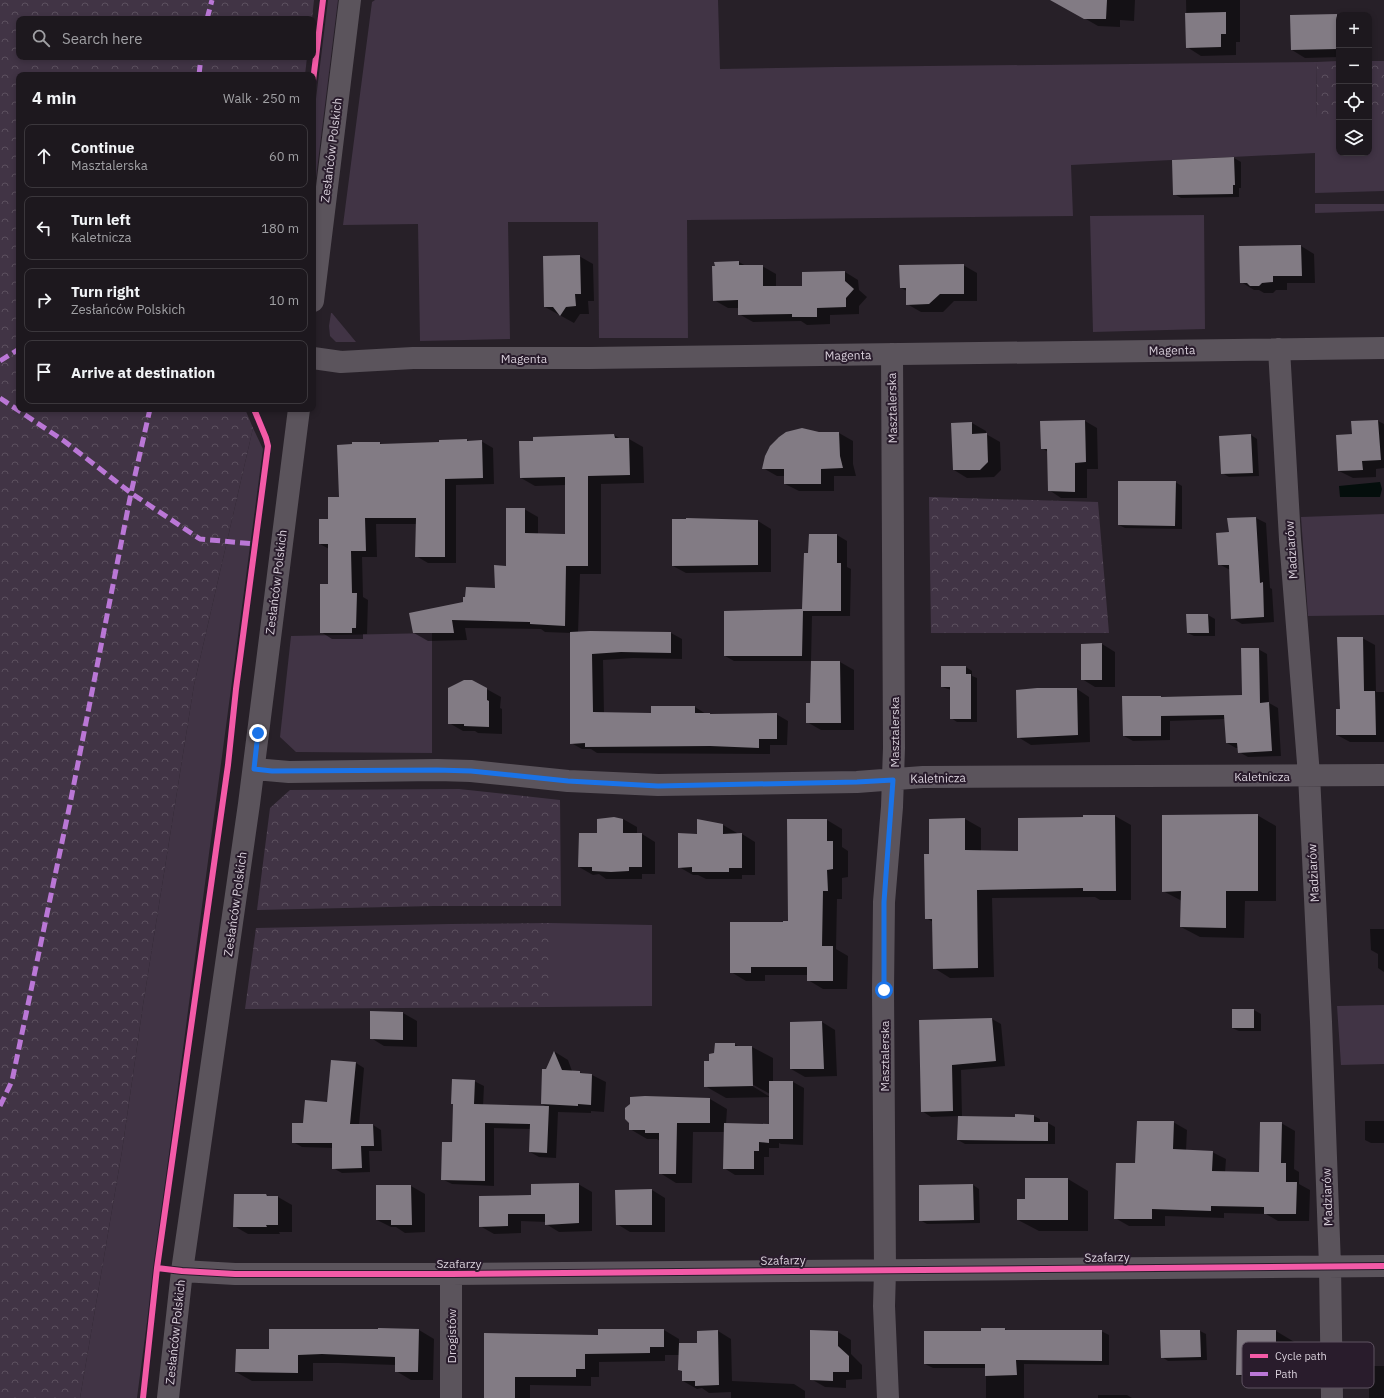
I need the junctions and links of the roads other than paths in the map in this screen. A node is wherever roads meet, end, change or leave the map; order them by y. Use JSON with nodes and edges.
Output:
{"nodes":[{"id":1,"x":350,"y":0,"type":"edge"},
{"id":2,"x":316,"y":277,"type":"edge"},
{"id":3,"x":1384,"y":348,"type":"edge"},
{"id":4,"x":1279,"y":349,"type":"junction"},
{"id":5,"x":892,"y":354,"type":"junction"},
{"id":6,"x":316,"y":358,"type":"edge"},
{"id":7,"x":299,"y":412,"type":"edge"},
{"id":8,"x":254,"y":769,"type":"junction"},
{"id":9,"x":1309,"y":775,"type":"junction"},
{"id":10,"x":1384,"y":775,"type":"edge"},
{"id":11,"x":893,"y":780,"type":"junction"},
{"id":12,"x":1330,"y":1266,"type":"junction"},
{"id":13,"x":1384,"y":1266,"type":"edge"},
{"id":14,"x":182,"y":1271,"type":"junction"},
{"id":15,"x":885,"y":1271,"type":"junction"},
{"id":16,"x":450,"y":1274,"type":"junction"},
{"id":17,"x":1331,"y":1342,"type":"edge"},
{"id":18,"x":1332,"y":1388,"type":"edge"},
{"id":19,"x":168,"y":1398,"type":"edge"},
{"id":20,"x":451,"y":1398,"type":"edge"},
{"id":21,"x":888,"y":1398,"type":"edge"},
{"id":22,"x":1332,"y":1398,"type":"edge"}],
"edges":[{"from":1,"to":2,"type":"street","name":"Zesłańców Polskich"},
{"from":3,"to":4,"type":"street","name":"Magenta"},
{"from":4,"to":5,"type":"street","name":"Magenta"},
{"from":4,"to":9,"type":"street","name":"Madziarów"},
{"from":5,"to":6,"type":"street","name":"Magenta"},
{"from":5,"to":11,"type":"street","name":"Masztalerska"},
{"from":7,"to":8,"type":"street","name":"Zesłańców Polskich"},
{"from":8,"to":11,"type":"street","name":"Kaletnicza"},
{"from":8,"to":14,"type":"street","name":"Zesłańców Polskich"},
{"from":9,"to":10,"type":"street","name":"Kaletnicza"},
{"from":9,"to":11,"type":"street","name":"Kaletnicza"},
{"from":9,"to":12,"type":"street","name":"Madziarów"},
{"from":11,"to":15,"type":"street","name":"Masztalerska"},
{"from":12,"to":13,"type":"street","name":"Szafarzy"},
{"from":12,"to":15,"type":"street","name":"Szafarzy"},
{"from":12,"to":17,"type":"street","name":"Madziarów"},
{"from":14,"to":16,"type":"street","name":"Szafarzy"},
{"from":14,"to":19,"type":"street","name":"Zesłańców Polskich"},
{"from":15,"to":16,"type":"street","name":"Szafarzy"},
{"from":15,"to":21,"type":"street","name":"Masztalerska"},
{"from":16,"to":20,"type":"street","name":"Drogistów"},
{"from":18,"to":22,"type":"street","name":"Madziarów"}]}
